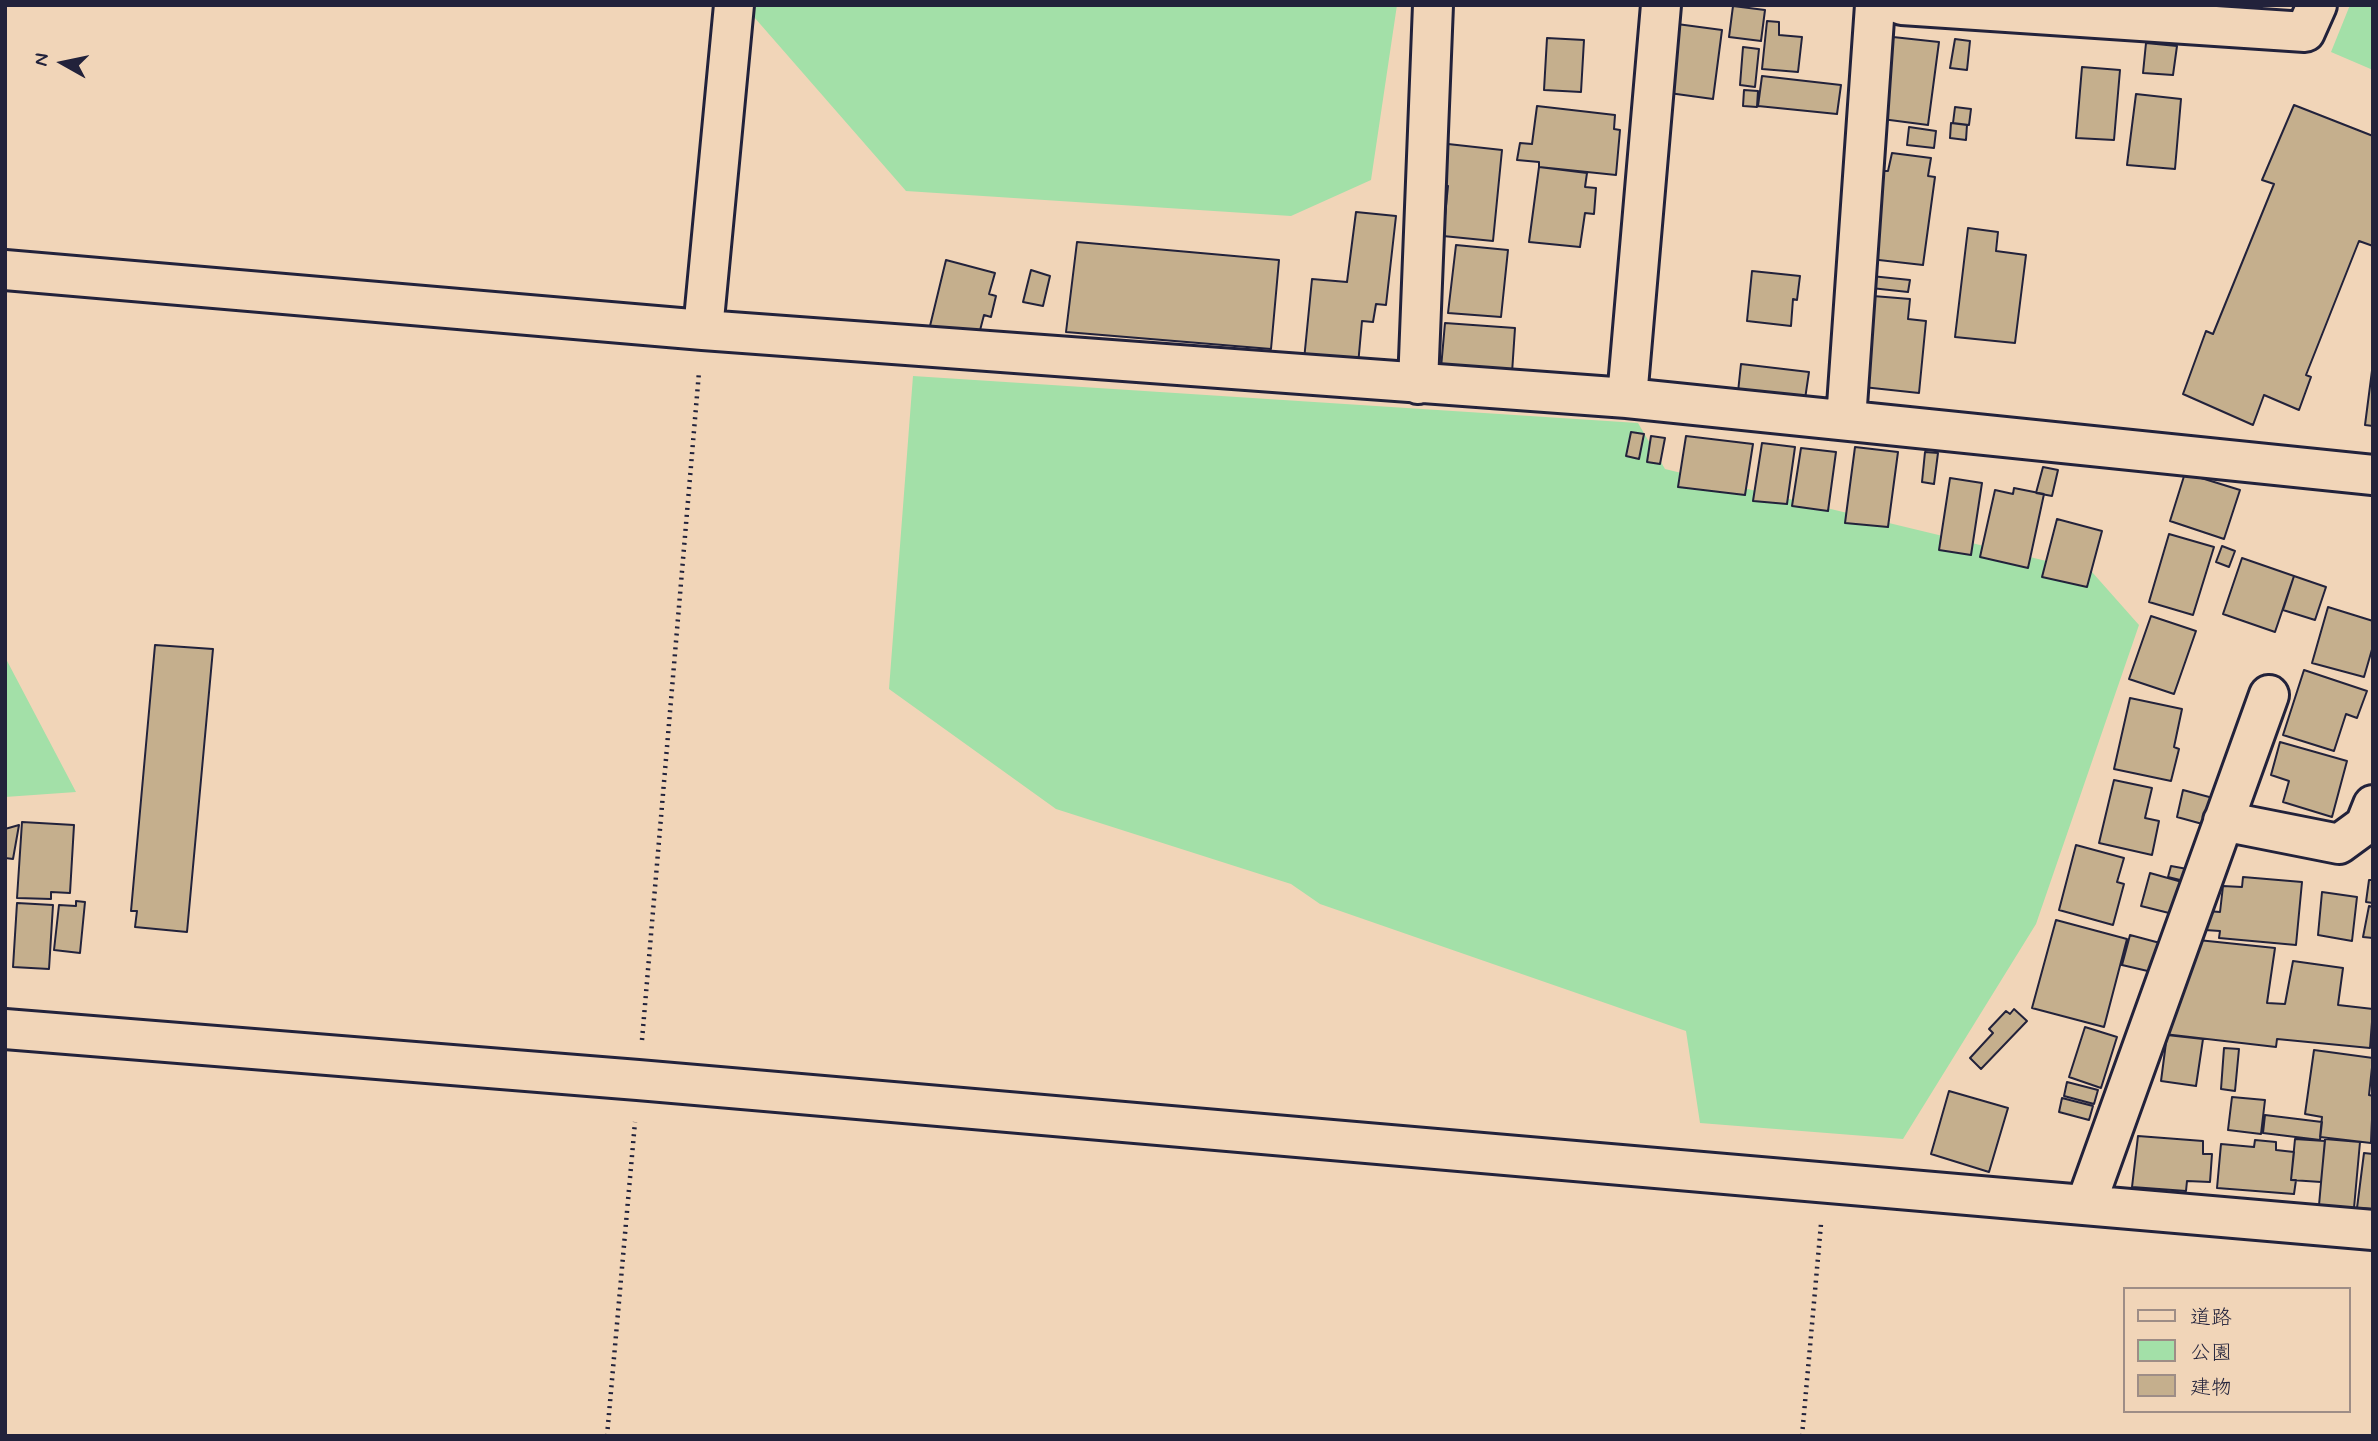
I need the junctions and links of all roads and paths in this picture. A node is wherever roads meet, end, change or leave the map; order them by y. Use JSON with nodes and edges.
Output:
{"nodes":[{"id":1,"x":734,"y":5,"type":"edge"},
{"id":2,"x":1433,"y":5,"type":"edge"},
{"id":3,"x":1661,"y":5,"type":"edge"},
{"id":4,"x":1875,"y":5,"type":"edge"},
{"id":5,"x":1902,"y":5,"type":"edge"},
{"id":6,"x":2317,"y":5,"type":"edge"},
{"id":7,"x":5,"y":270,"type":"edge"},
{"id":8,"x":703,"y":330,"type":"junction"},
{"id":9,"x":1419,"y":384,"type":"junction"},
{"id":10,"x":1627,"y":398,"type":"junction"},
{"id":11,"x":1846,"y":420,"type":"junction"},
{"id":12,"x":2373,"y":475,"type":"edge"},
{"id":13,"x":2269,"y":695,"type":"dead end"},
{"id":14,"x":2373,"y":805,"type":"edge"},
{"id":15,"x":2223,"y":821,"type":"junction"},
{"id":16,"x":5,"y":1029,"type":"edge"},
{"id":17,"x":638,"y":1080,"type":"junction"},
{"id":18,"x":1825,"y":1181,"type":"junction"},
{"id":19,"x":2085,"y":1204,"type":"junction"},
{"id":20,"x":2373,"y":1230,"type":"edge"},
{"id":21,"x":607,"y":1436,"type":"edge"},
{"id":22,"x":1801,"y":1436,"type":"edge"}],
"edges":[{"from":1,"to":8,"type":"street"},
{"from":2,"to":9,"type":"street"},
{"from":3,"to":10,"type":"street"},
{"from":4,"to":11,"type":"street"},
{"from":5,"to":6,"type":"street"},
{"from":7,"to":8,"type":"street"},
{"from":8,"to":9,"type":"street"},
{"from":8,"to":17,"type":"path"},
{"from":9,"to":10,"type":"street"},
{"from":10,"to":11,"type":"street"},
{"from":11,"to":12,"type":"street"},
{"from":13,"to":15,"type":"street"},
{"from":14,"to":15,"type":"street"},
{"from":15,"to":19,"type":"street"},
{"from":16,"to":17,"type":"street"},
{"from":17,"to":18,"type":"street"},
{"from":17,"to":21,"type":"path"},
{"from":18,"to":19,"type":"street"},
{"from":18,"to":22,"type":"path"},
{"from":19,"to":20,"type":"street"}]}
